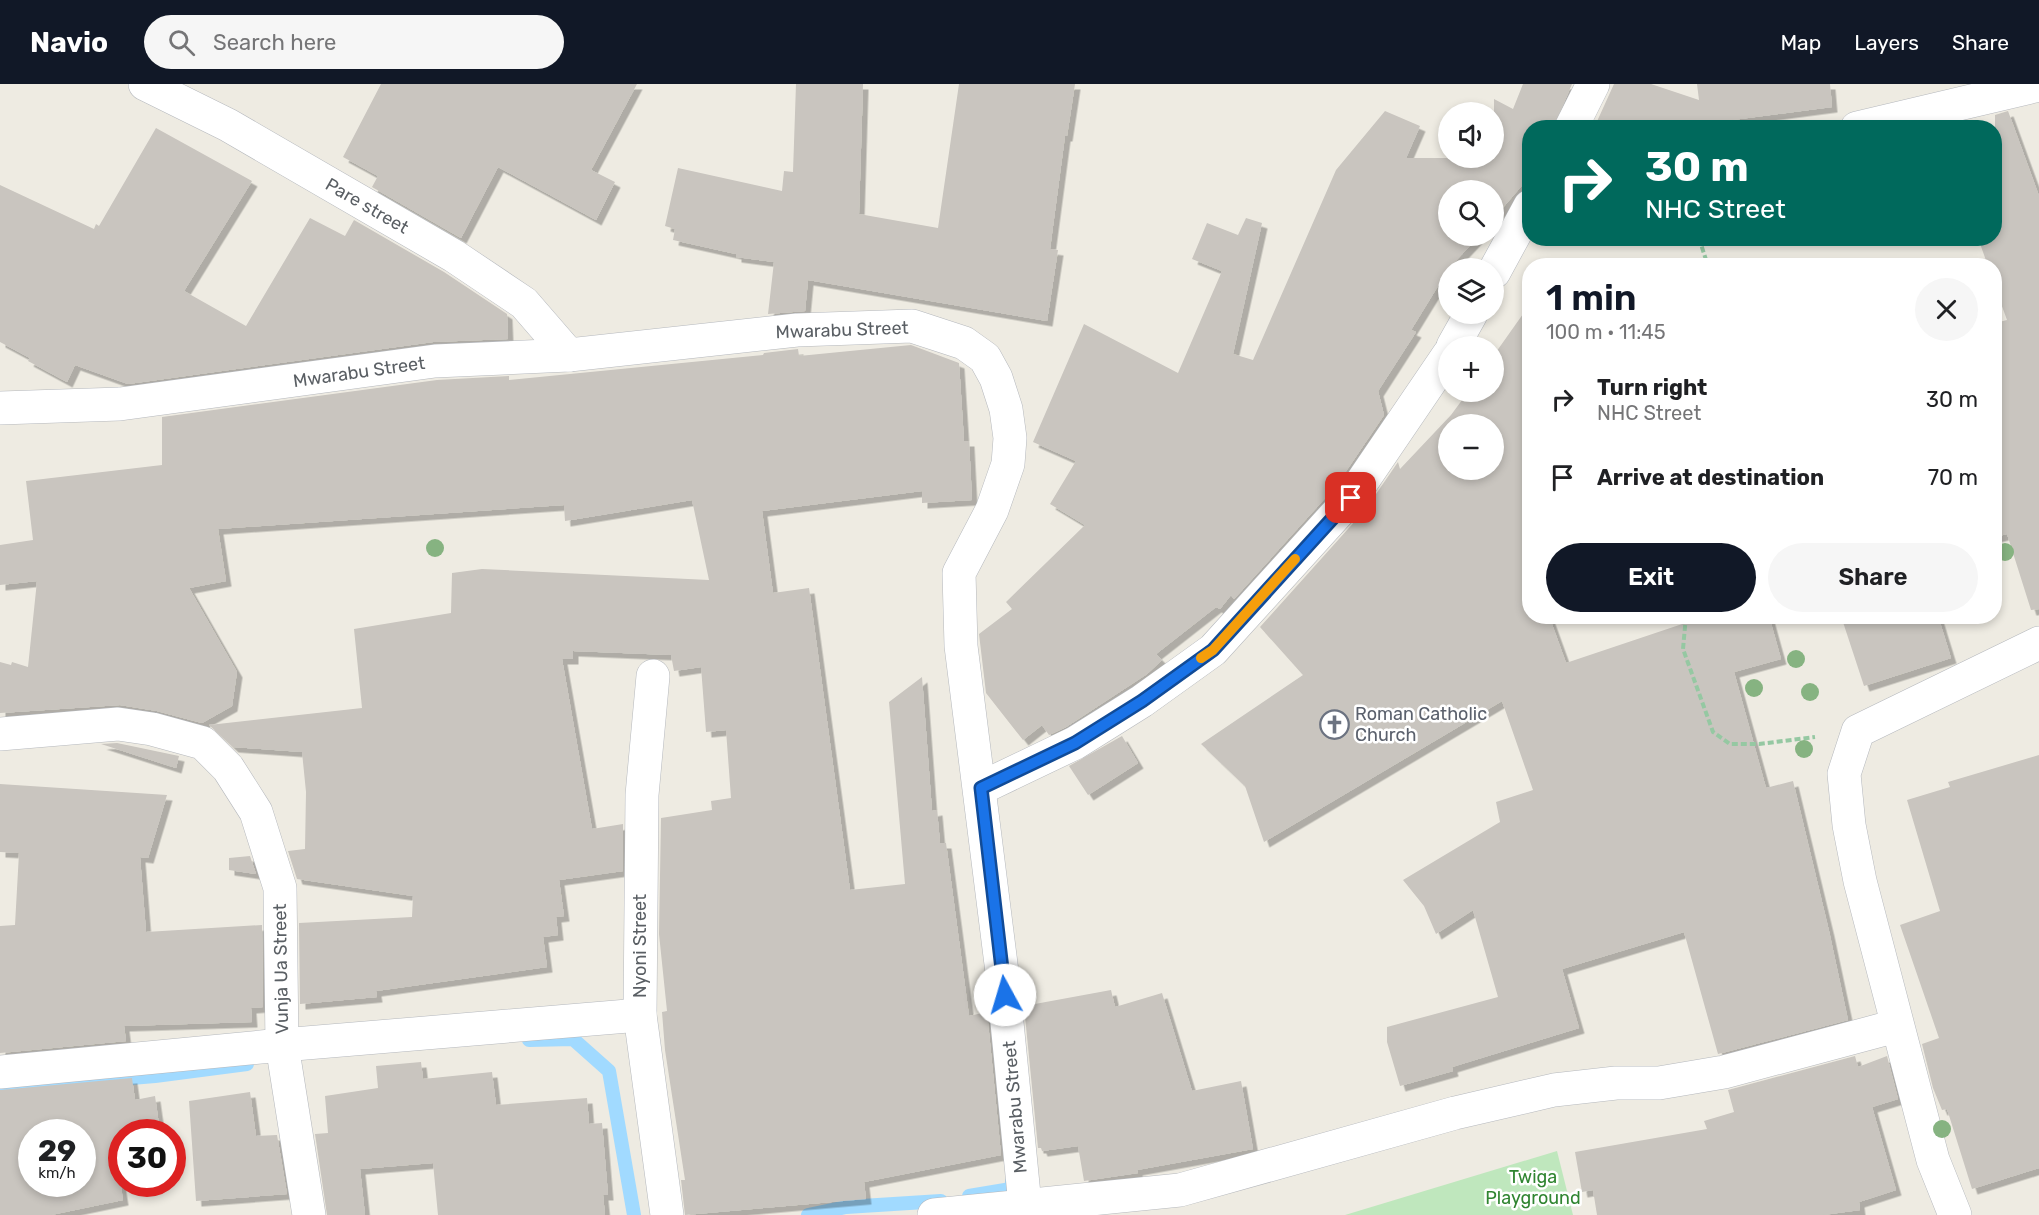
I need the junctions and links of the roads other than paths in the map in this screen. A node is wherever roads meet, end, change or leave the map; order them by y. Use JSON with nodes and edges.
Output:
{"nodes":[{"id":1,"x":145,"y":84,"type":"edge"},
{"id":2,"x":1593,"y":84,"type":"edge"},
{"id":3,"x":2039,"y":85,"type":"edge"},
{"id":4,"x":1575,"y":120,"type":"edge"},
{"id":5,"x":1891,"y":120,"type":"edge"},
{"id":6,"x":1522,"y":221,"type":"edge"},
{"id":7,"x":1502,"y":258,"type":"edge"},
{"id":8,"x":569,"y":355,"type":"junction"},
{"id":9,"x":1438,"y":370,"type":"edge"},
{"id":10,"x":0,"y":408,"type":"edge"},
{"id":11,"x":2039,"y":643,"type":"edge"},
{"id":12,"x":653,"y":676,"type":"dead end"},
{"id":13,"x":0,"y":734,"type":"edge"},
{"id":14,"x":981,"y":788,"type":"junction"},
{"id":15,"x":640,"y":1015,"type":"junction"},
{"id":16,"x":1896,"y":1026,"type":"junction"},
{"id":17,"x":282,"y":1045,"type":"junction"},
{"id":18,"x":0,"y":1072,"type":"edge"},
{"id":19,"x":1025,"y":1209,"type":"edge"},
{"id":20,"x":309,"y":1215,"type":"edge"},
{"id":21,"x":666,"y":1215,"type":"edge"},
{"id":22,"x":934,"y":1215,"type":"edge"},
{"id":23,"x":1955,"y":1215,"type":"edge"}],
"edges":[{"from":1,"to":8,"type":"street","name":"Pare street"},
{"from":2,"to":4,"type":"street"},
{"from":3,"to":5,"type":"street"},
{"from":6,"to":7,"type":"street"},
{"from":8,"to":10,"type":"street","name":"Mwarabu Street"},
{"from":8,"to":14,"type":"street","name":"Mwarabu Street"},
{"from":9,"to":14,"type":"street"},
{"from":11,"to":16,"type":"street"},
{"from":12,"to":15,"type":"street","name":"Nyoni Street"},
{"from":13,"to":17,"type":"street","name":"Vunja Ua Street"},
{"from":14,"to":19,"type":"street","name":"Mwarabu Street"},
{"from":15,"to":17,"type":"street"},
{"from":15,"to":21,"type":"street","name":"Nyoni Street"},
{"from":16,"to":19,"type":"street"},
{"from":16,"to":23,"type":"street"},
{"from":17,"to":18,"type":"street"},
{"from":17,"to":20,"type":"street","name":"Vunja Ua Street"},
{"from":19,"to":22,"type":"street"}]}
